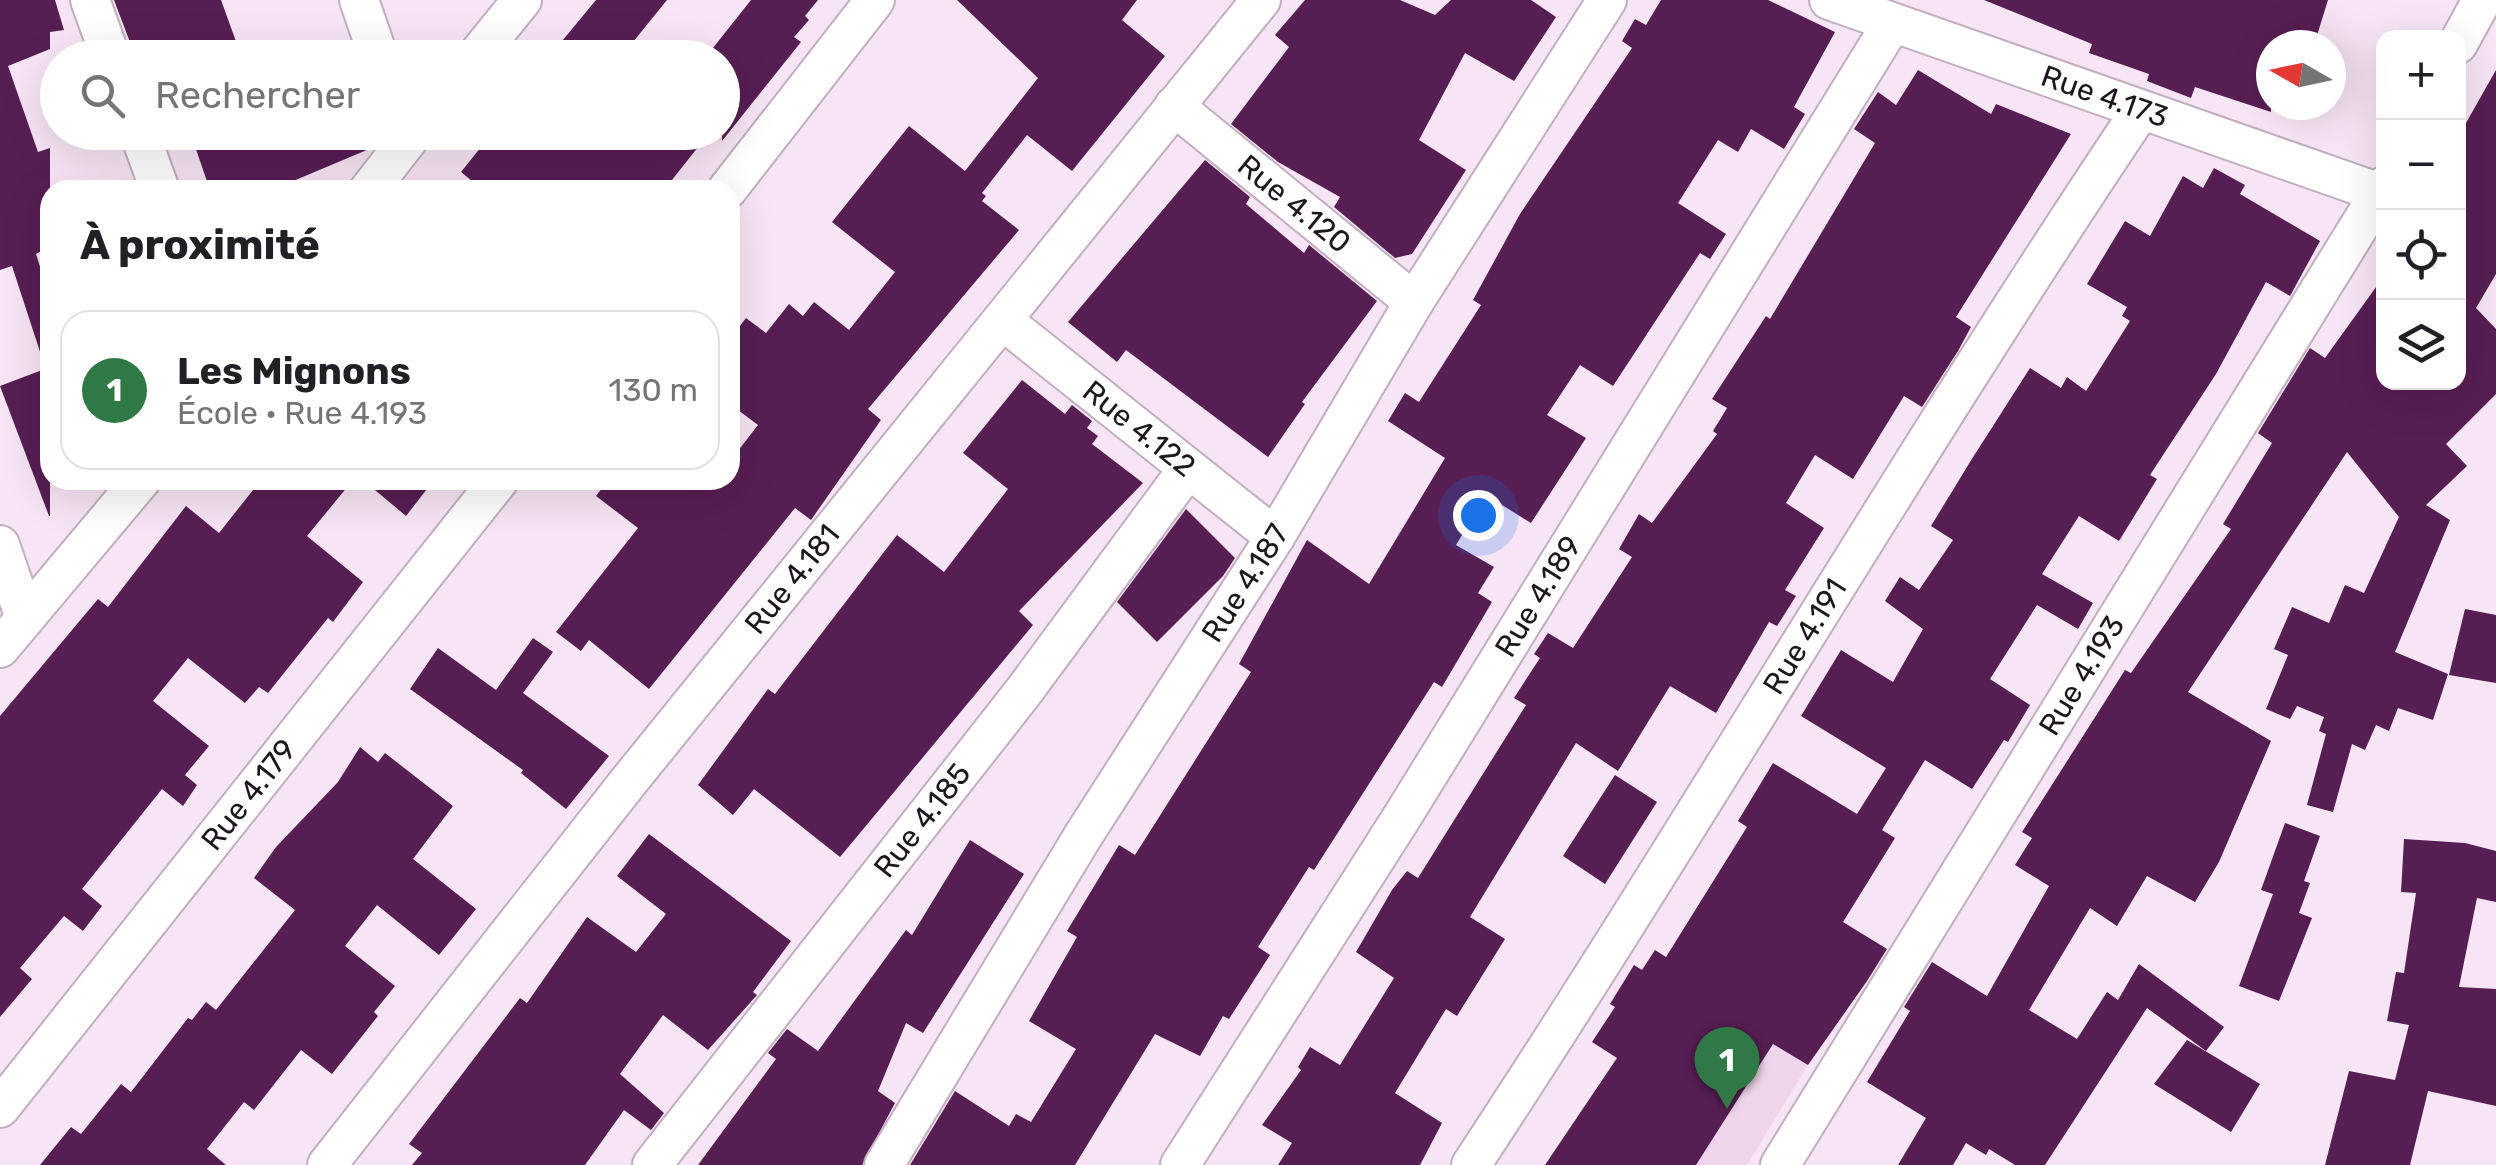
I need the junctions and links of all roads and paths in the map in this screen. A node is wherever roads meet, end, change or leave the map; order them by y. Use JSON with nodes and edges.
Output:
{"nodes":[{"id":1,"x":90,"y":0,"type":"edge"},
{"id":2,"x":359,"y":0,"type":"edge"},
{"id":3,"x":522,"y":0,"type":"edge"},
{"id":4,"x":875,"y":0,"type":"edge"},
{"id":5,"x":1260,"y":0,"type":"edge"},
{"id":6,"x":1608,"y":0,"type":"edge"},
{"id":7,"x":1829,"y":0,"type":"edge"},
{"id":8,"x":2482,"y":0,"type":"edge"},
{"id":9,"x":1891,"y":25,"type":"junction"},
{"id":10,"x":2466,"y":30,"type":"edge"},
{"id":11,"x":104,"y":40,"type":"edge"},
{"id":12,"x":373,"y":40,"type":"edge"},
{"id":13,"x":490,"y":40,"type":"edge"},
{"id":14,"x":1174,"y":106,"type":"junction"},
{"id":15,"x":2141,"y":110,"type":"junction"},
{"id":16,"x":146,"y":150,"type":"edge"},
{"id":17,"x":398,"y":150,"type":"edge"},
{"id":18,"x":156,"y":180,"type":"edge"},
{"id":19,"x":377,"y":180,"type":"edge"},
{"id":20,"x":735,"y":180,"type":"edge"},
{"id":21,"x":2376,"y":187,"type":"edge"},
{"id":22,"x":2376,"y":198,"type":"edge"},
{"id":23,"x":1414,"y":302,"type":"junction"},
{"id":24,"x":1002,"y":320,"type":"junction"},
{"id":25,"x":1187,"y":470,"type":"junction"},
{"id":26,"x":133,"y":490,"type":"edge"},
{"id":27,"x":491,"y":490,"type":"edge"},
{"id":28,"x":1275,"y":537,"type":"junction"},
{"id":29,"x":0,"y":545,"type":"edge"},
{"id":30,"x":25,"y":618,"type":"junction"},
{"id":31,"x":0,"y":648,"type":"edge"},
{"id":32,"x":0,"y":1108,"type":"edge"},
{"id":33,"x":328,"y":1165,"type":"edge"},
{"id":34,"x":652,"y":1165,"type":"edge"},
{"id":35,"x":884,"y":1165,"type":"edge"},
{"id":36,"x":1180,"y":1165,"type":"edge"},
{"id":37,"x":1471,"y":1165,"type":"edge"},
{"id":38,"x":1780,"y":1165,"type":"edge"}],
"edges":[{"from":1,"to":11,"type":"street"},
{"from":2,"to":12,"type":"street"},
{"from":3,"to":13,"type":"street"},
{"from":4,"to":20,"type":"street"},
{"from":5,"to":14,"type":"street","name":"Rue 4.181"},
{"from":6,"to":23,"type":"street","name":"Rue 4.187"},
{"from":7,"to":9,"type":"street","name":"Rue 4.173"},
{"from":8,"to":10,"type":"street"},
{"from":9,"to":15,"type":"street","name":"Rue 4.173"},
{"from":9,"to":36,"type":"street","name":"Rue 4.189"},
{"from":14,"to":23,"type":"street","name":"Rue 4.120"},
{"from":14,"to":24,"type":"street","name":"Rue 4.181"},
{"from":15,"to":21,"type":"street","name":"Rue 4.173"},
{"from":15,"to":37,"type":"street","name":"Rue 4.191"},
{"from":16,"to":18,"type":"street"},
{"from":17,"to":19,"type":"street"},
{"from":22,"to":38,"type":"street","name":"Rue 4.193"},
{"from":23,"to":28,"type":"street","name":"Rue 4.187"},
{"from":24,"to":25,"type":"street","name":"Rue 4.122"},
{"from":24,"to":33,"type":"street","name":"Rue 4.181"},
{"from":25,"to":28,"type":"street","name":"Rue 4.122"},
{"from":25,"to":34,"type":"street","name":"Rue 4.185"},
{"from":26,"to":30,"type":"street"},
{"from":27,"to":32,"type":"street","name":"Rue 4.179"},
{"from":28,"to":35,"type":"street","name":"Rue 4.187"},
{"from":29,"to":30,"type":"street"},
{"from":30,"to":31,"type":"street"}]}
